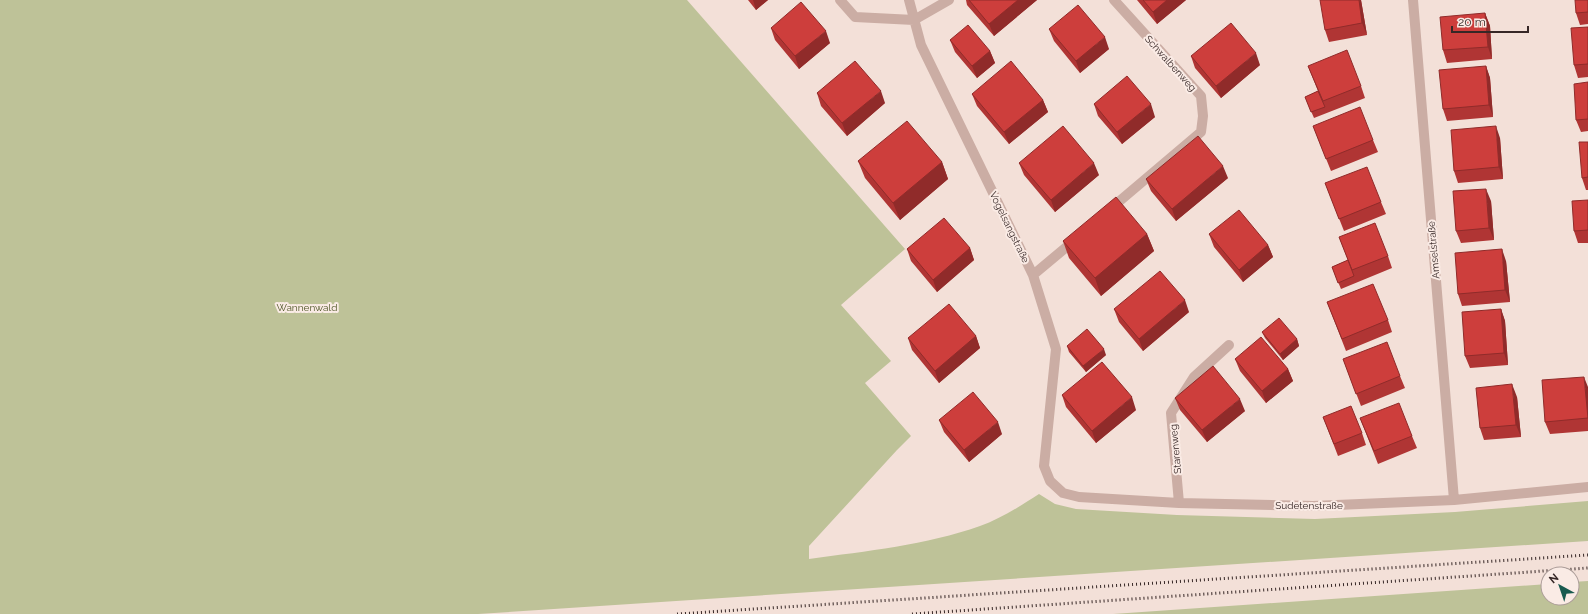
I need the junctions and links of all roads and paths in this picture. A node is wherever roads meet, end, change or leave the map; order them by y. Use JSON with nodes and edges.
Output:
{"nodes":[{"id":1,"x":840,"y":0,"type":"edge"},
{"id":2,"x":909,"y":0,"type":"edge"},
{"id":3,"x":949,"y":0,"type":"edge"},
{"id":4,"x":1114,"y":0,"type":"edge"},
{"id":5,"x":1413,"y":0,"type":"edge"},
{"id":6,"x":914,"y":20,"type":"junction"},
{"id":7,"x":1099,"y":219,"type":"edge"},
{"id":8,"x":1081,"y":234,"type":"edge"},
{"id":9,"x":1034,"y":275,"type":"junction"},
{"id":10,"x":1229,"y":345,"type":"dead end"},
{"id":11,"x":1044,"y":466,"type":"joint"},
{"id":12,"x":1588,"y":487,"type":"edge"},
{"id":13,"x":1454,"y":500,"type":"junction"},
{"id":14,"x":1179,"y":503,"type":"junction"}],
"edges":[{"from":1,"to":6,"type":"street"},
{"from":2,"to":6,"type":"street","name":"Vogelsangstraße"},
{"from":3,"to":6,"type":"street"},
{"from":4,"to":7,"type":"street","name":"Schwalbenweg"},
{"from":5,"to":13,"type":"street","name":"Amselstraße"},
{"from":6,"to":9,"type":"street","name":"Vogelsangstraße"},
{"from":8,"to":9,"type":"street"},
{"from":9,"to":11,"type":"street","name":"Vogelsangstraße"},
{"from":10,"to":14,"type":"street","name":"Starenweg"},
{"from":11,"to":14,"type":"street","name":"Sudetenstraße"},
{"from":12,"to":13,"type":"street","name":"Sudetenstraße"},
{"from":13,"to":14,"type":"street","name":"Sudetenstraße"}]}
